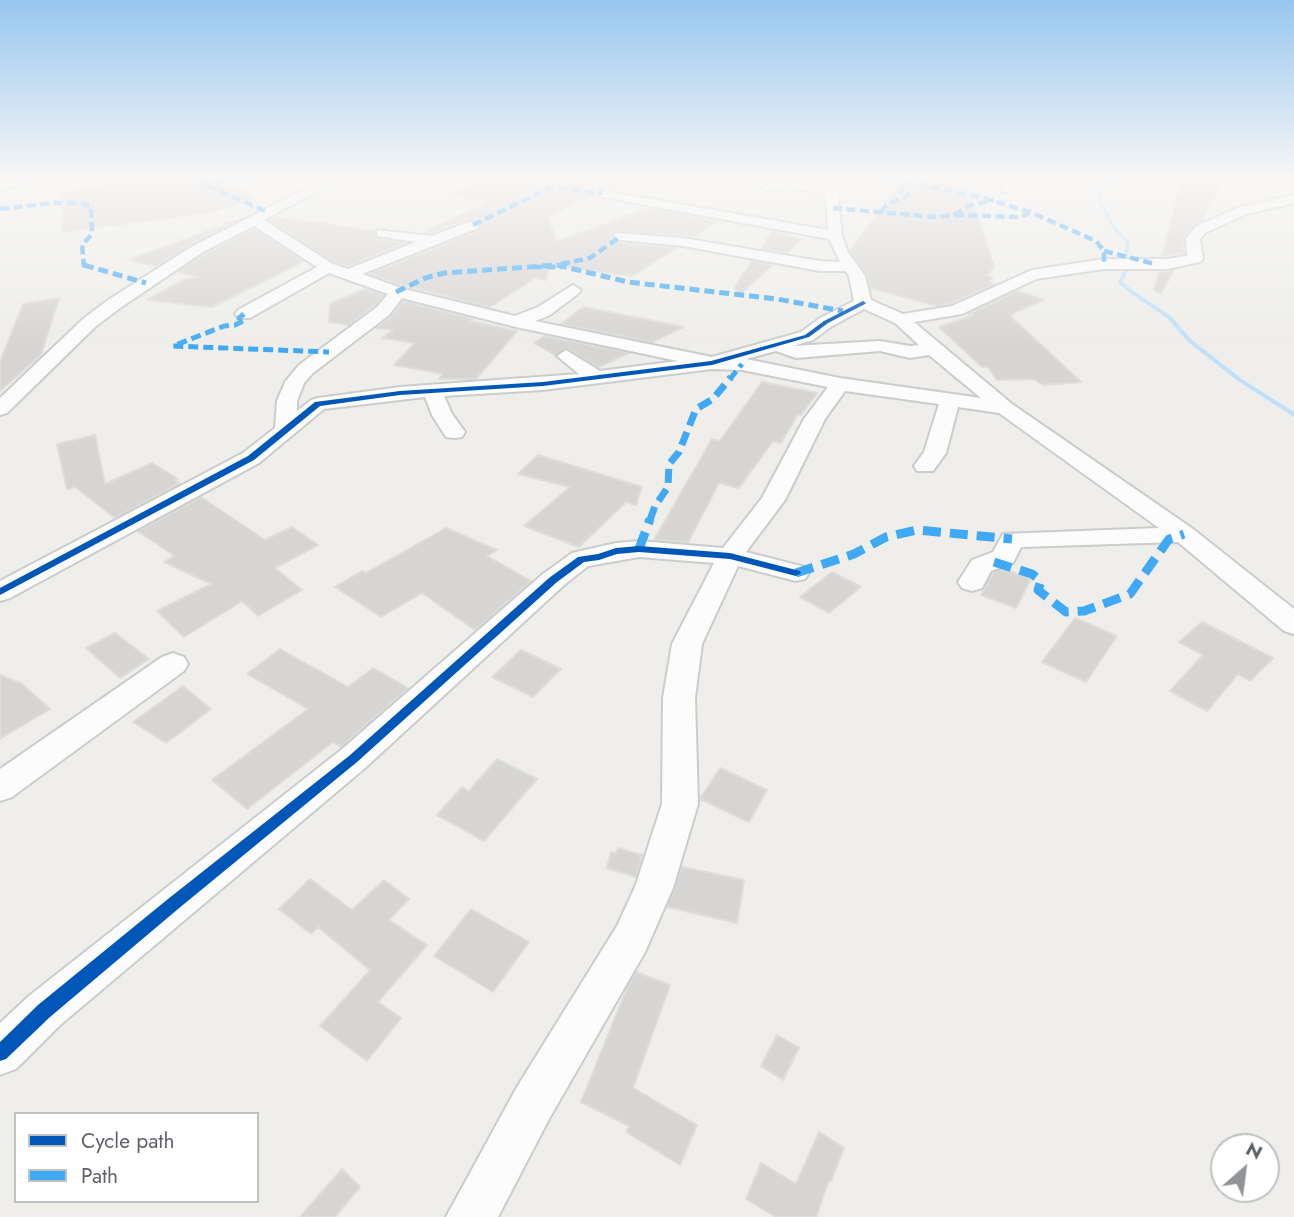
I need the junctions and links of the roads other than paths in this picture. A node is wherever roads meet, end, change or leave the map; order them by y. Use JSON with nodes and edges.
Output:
{"nodes":[{"id":1,"x":225,"y":235,"type":"edge"},
{"id":2,"x":277,"y":235,"type":"edge"},
{"id":3,"x":394,"y":235,"type":"edge"},
{"id":4,"x":450,"y":235,"type":"edge"},
{"id":5,"x":828,"y":235,"type":"edge"},
{"id":6,"x":1196,"y":235,"type":"edge"},
{"id":7,"x":621,"y":236,"type":"dead end"},
{"id":8,"x":835,"y":236,"type":"joint"},
{"id":9,"x":436,"y":241,"type":"junction"},
{"id":10,"x":141,"y":264,"type":"dead end"},
{"id":11,"x":328,"y":267,"type":"junction"},
{"id":12,"x":851,"y":267,"type":"junction"},
{"id":13,"x":166,"y":270,"type":"junction"},
{"id":14,"x":348,"y":274,"type":"junction"},
{"id":15,"x":573,"y":290,"type":"dead end"},
{"id":16,"x":398,"y":292,"type":"junction"},
{"id":17,"x":863,"y":303,"type":"junction"},
{"id":18,"x":244,"y":314,"type":"dead end"},
{"id":19,"x":901,"y":319,"type":"junction"},
{"id":20,"x":516,"y":322,"type":"junction"},
{"id":21,"x":607,"y":325,"type":"dead end"},
{"id":22,"x":631,"y":346,"type":"junction"},
{"id":23,"x":771,"y":347,"type":"junction"},
{"id":24,"x":934,"y":349,"type":"junction"},
{"id":25,"x":566,"y":356,"type":"dead end"},
{"id":26,"x":712,"y":363,"type":"junction"},
{"id":27,"x":596,"y":377,"type":"junction"},
{"id":28,"x":840,"y":384,"type":"junction"},
{"id":29,"x":432,"y":391,"type":"junction"},
{"id":30,"x":950,"y":400,"type":"junction"},
{"id":31,"x":1006,"y":408,"type":"junction"},
{"id":32,"x":0,"y":409,"type":"edge"},
{"id":33,"x":286,"y":432,"type":"junction"},
{"id":34,"x":454,"y":432,"type":"dead end"},
{"id":35,"x":925,"y":466,"type":"dead end"},
{"id":36,"x":1184,"y":534,"type":"junction"},
{"id":37,"x":730,"y":556,"type":"junction"},
{"id":38,"x":796,"y":573,"type":"dead end"},
{"id":39,"x":972,"y":582,"type":"dead end"},
{"id":40,"x":0,"y":592,"type":"edge"},
{"id":41,"x":1294,"y":624,"type":"edge"},
{"id":42,"x":173,"y":664,"type":"dead end"},
{"id":43,"x":0,"y":787,"type":"edge"},
{"id":44,"x":0,"y":1053,"type":"edge"},
{"id":45,"x":471,"y":1217,"type":"edge"}],
"edges":[{"from":1,"to":13,"type":"street"},
{"from":2,"to":11,"type":"street"},
{"from":3,"to":9,"type":"street"},
{"from":4,"to":9,"type":"street"},
{"from":5,"to":8,"type":"street"},
{"from":6,"to":19,"type":"street"},
{"from":7,"to":12,"type":"street"},
{"from":8,"to":12,"type":"street"},
{"from":9,"to":14,"type":"street"},
{"from":10,"to":13,"type":"street"},
{"from":11,"to":14,"type":"street"},
{"from":11,"to":18,"type":"street"},
{"from":12,"to":17,"type":"street"},
{"from":13,"to":32,"type":"street"},
{"from":14,"to":16,"type":"street"},
{"from":15,"to":20,"type":"street"},
{"from":16,"to":20,"type":"street"},
{"from":16,"to":33,"type":"street"},
{"from":17,"to":19,"type":"street"},
{"from":17,"to":23,"type":"street"},
{"from":19,"to":24,"type":"street"},
{"from":20,"to":22,"type":"street"},
{"from":21,"to":22,"type":"street"},
{"from":22,"to":26,"type":"street"},
{"from":23,"to":24,"type":"street"},
{"from":23,"to":26,"type":"street"},
{"from":24,"to":31,"type":"street"},
{"from":25,"to":27,"type":"street"},
{"from":26,"to":27,"type":"street"},
{"from":26,"to":28,"type":"street"},
{"from":27,"to":29,"type":"street"},
{"from":28,"to":30,"type":"street"},
{"from":28,"to":37,"type":"street"},
{"from":29,"to":33,"type":"street"},
{"from":29,"to":34,"type":"street"},
{"from":30,"to":31,"type":"street"},
{"from":30,"to":35,"type":"street"},
{"from":31,"to":36,"type":"street"},
{"from":33,"to":40,"type":"street"},
{"from":36,"to":39,"type":"street"},
{"from":36,"to":41,"type":"street"},
{"from":37,"to":38,"type":"street"},
{"from":37,"to":44,"type":"street"},
{"from":37,"to":45,"type":"street"},
{"from":42,"to":43,"type":"street"}]}
